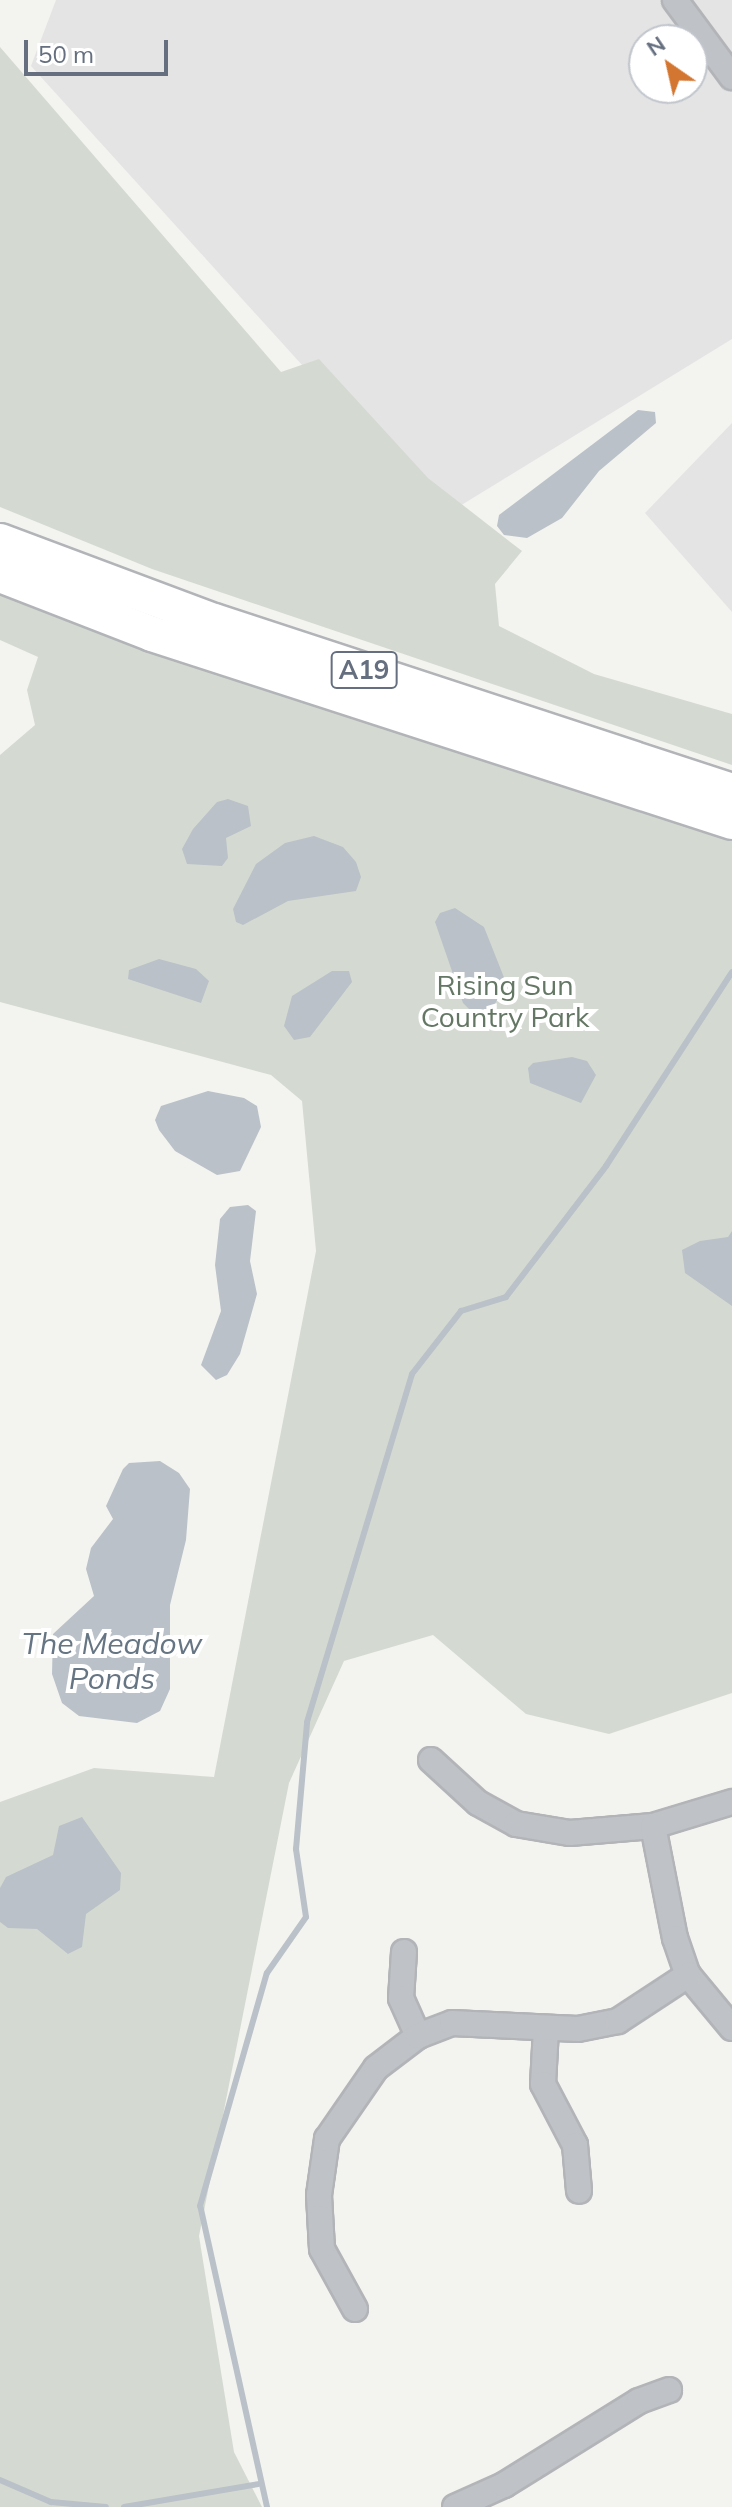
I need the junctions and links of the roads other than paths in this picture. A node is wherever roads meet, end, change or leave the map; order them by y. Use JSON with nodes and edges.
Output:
{"nodes":[{"id":1,"x":675,"y":0,"type":"edge"},
{"id":2,"x":732,"y":77,"type":"edge"},
{"id":3,"x":0,"y":541,"type":"edge"},
{"id":4,"x":0,"y":575,"type":"edge"},
{"id":5,"x":732,"y":791,"type":"edge"},
{"id":6,"x":732,"y":822,"type":"edge"},
{"id":7,"x":431,"y":1760,"type":"dead end"},
{"id":8,"x":732,"y":1802,"type":"edge"},
{"id":9,"x":653,"y":1826,"type":"junction"},
{"id":10,"x":404,"y":1952,"type":"dead end"},
{"id":11,"x":688,"y":1975,"type":"junction"},
{"id":12,"x":732,"y":2028,"type":"edge"},
{"id":13,"x":546,"y":2029,"type":"junction"},
{"id":14,"x":418,"y":2036,"type":"junction"},
{"id":15,"x":579,"y":2191,"type":"dead end"},
{"id":16,"x":355,"y":2309,"type":"dead end"},
{"id":17,"x":669,"y":2390,"type":"dead end"},
{"id":18,"x":455,"y":2507,"type":"edge"}],
"edges":[{"from":1,"to":2,"type":"street"},
{"from":3,"to":5,"type":"highway","number":"A19"},
{"from":4,"to":6,"type":"highway","number":"A19"},
{"from":7,"to":9,"type":"street"},
{"from":8,"to":9,"type":"street"},
{"from":9,"to":11,"type":"street"},
{"from":10,"to":14,"type":"street"},
{"from":11,"to":12,"type":"street"},
{"from":11,"to":13,"type":"street"},
{"from":13,"to":14,"type":"street"},
{"from":13,"to":15,"type":"street"},
{"from":14,"to":16,"type":"street"},
{"from":17,"to":18,"type":"street"}]}
